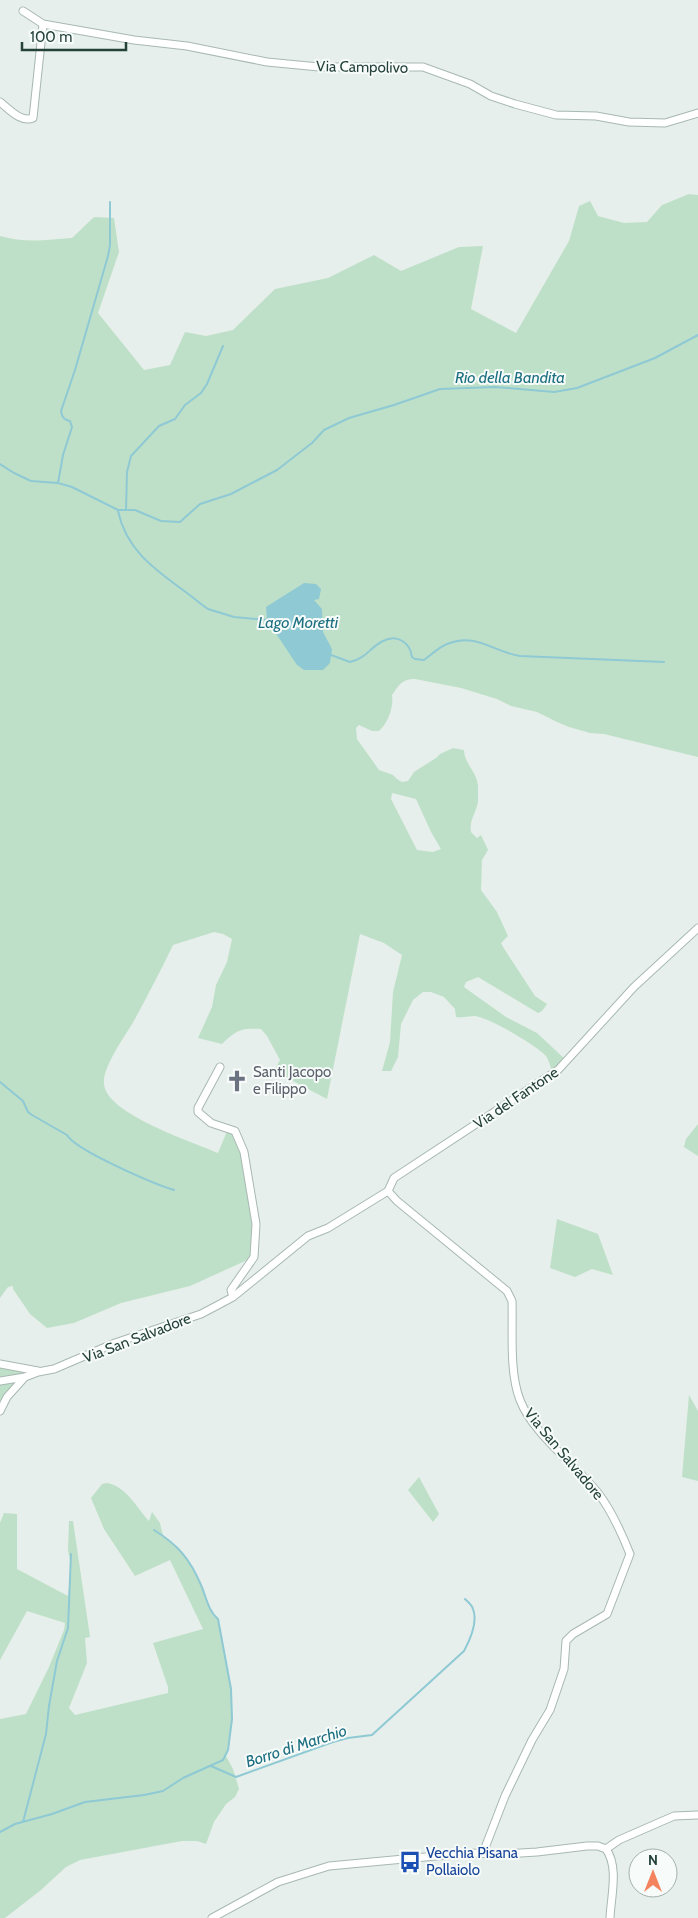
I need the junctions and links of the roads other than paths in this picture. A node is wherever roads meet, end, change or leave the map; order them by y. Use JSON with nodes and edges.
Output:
{"nodes":[{"id":1,"x":23,"y":11,"type":"dead end"},
{"id":2,"x":43,"y":24,"type":"junction"},
{"id":3,"x":0,"y":102,"type":"edge"},
{"id":4,"x":698,"y":113,"type":"edge"},
{"id":5,"x":698,"y":928,"type":"edge"},
{"id":6,"x":220,"y":1067,"type":"dead end"},
{"id":7,"x":388,"y":1191,"type":"junction"},
{"id":8,"x":232,"y":1297,"type":"junction"},
{"id":9,"x":0,"y":1364,"type":"edge"},
{"id":10,"x":38,"y":1372,"type":"junction"},
{"id":11,"x":26,"y":1377,"type":"junction"},
{"id":12,"x":0,"y":1381,"type":"edge"},
{"id":13,"x":0,"y":1410,"type":"edge"},
{"id":14,"x":698,"y":1815,"type":"edge"},
{"id":15,"x":606,"y":1849,"type":"junction"},
{"id":16,"x":482,"y":1853,"type":"junction"},
{"id":17,"x":212,"y":1918,"type":"edge"},
{"id":18,"x":610,"y":1918,"type":"edge"}],
"edges":[{"from":1,"to":2,"type":"street","name":"Via Campolivo"},
{"from":2,"to":3,"type":"street"},
{"from":2,"to":4,"type":"street","name":"Via Campolivo"},
{"from":5,"to":7,"type":"street","name":"Via del Fantone"},
{"from":6,"to":8,"type":"street"},
{"from":7,"to":8,"type":"street","name":"Via San Salvadore"},
{"from":7,"to":16,"type":"street","name":"Via San Salvadore"},
{"from":8,"to":10,"type":"street","name":"Via San Salvadore"},
{"from":9,"to":10,"type":"street"},
{"from":10,"to":11,"type":"street","name":"Via San Salvadore"},
{"from":11,"to":12,"type":"street"},
{"from":11,"to":13,"type":"street"},
{"from":14,"to":15,"type":"street"},
{"from":15,"to":16,"type":"street"},
{"from":15,"to":18,"type":"street"},
{"from":16,"to":17,"type":"street"}]}
